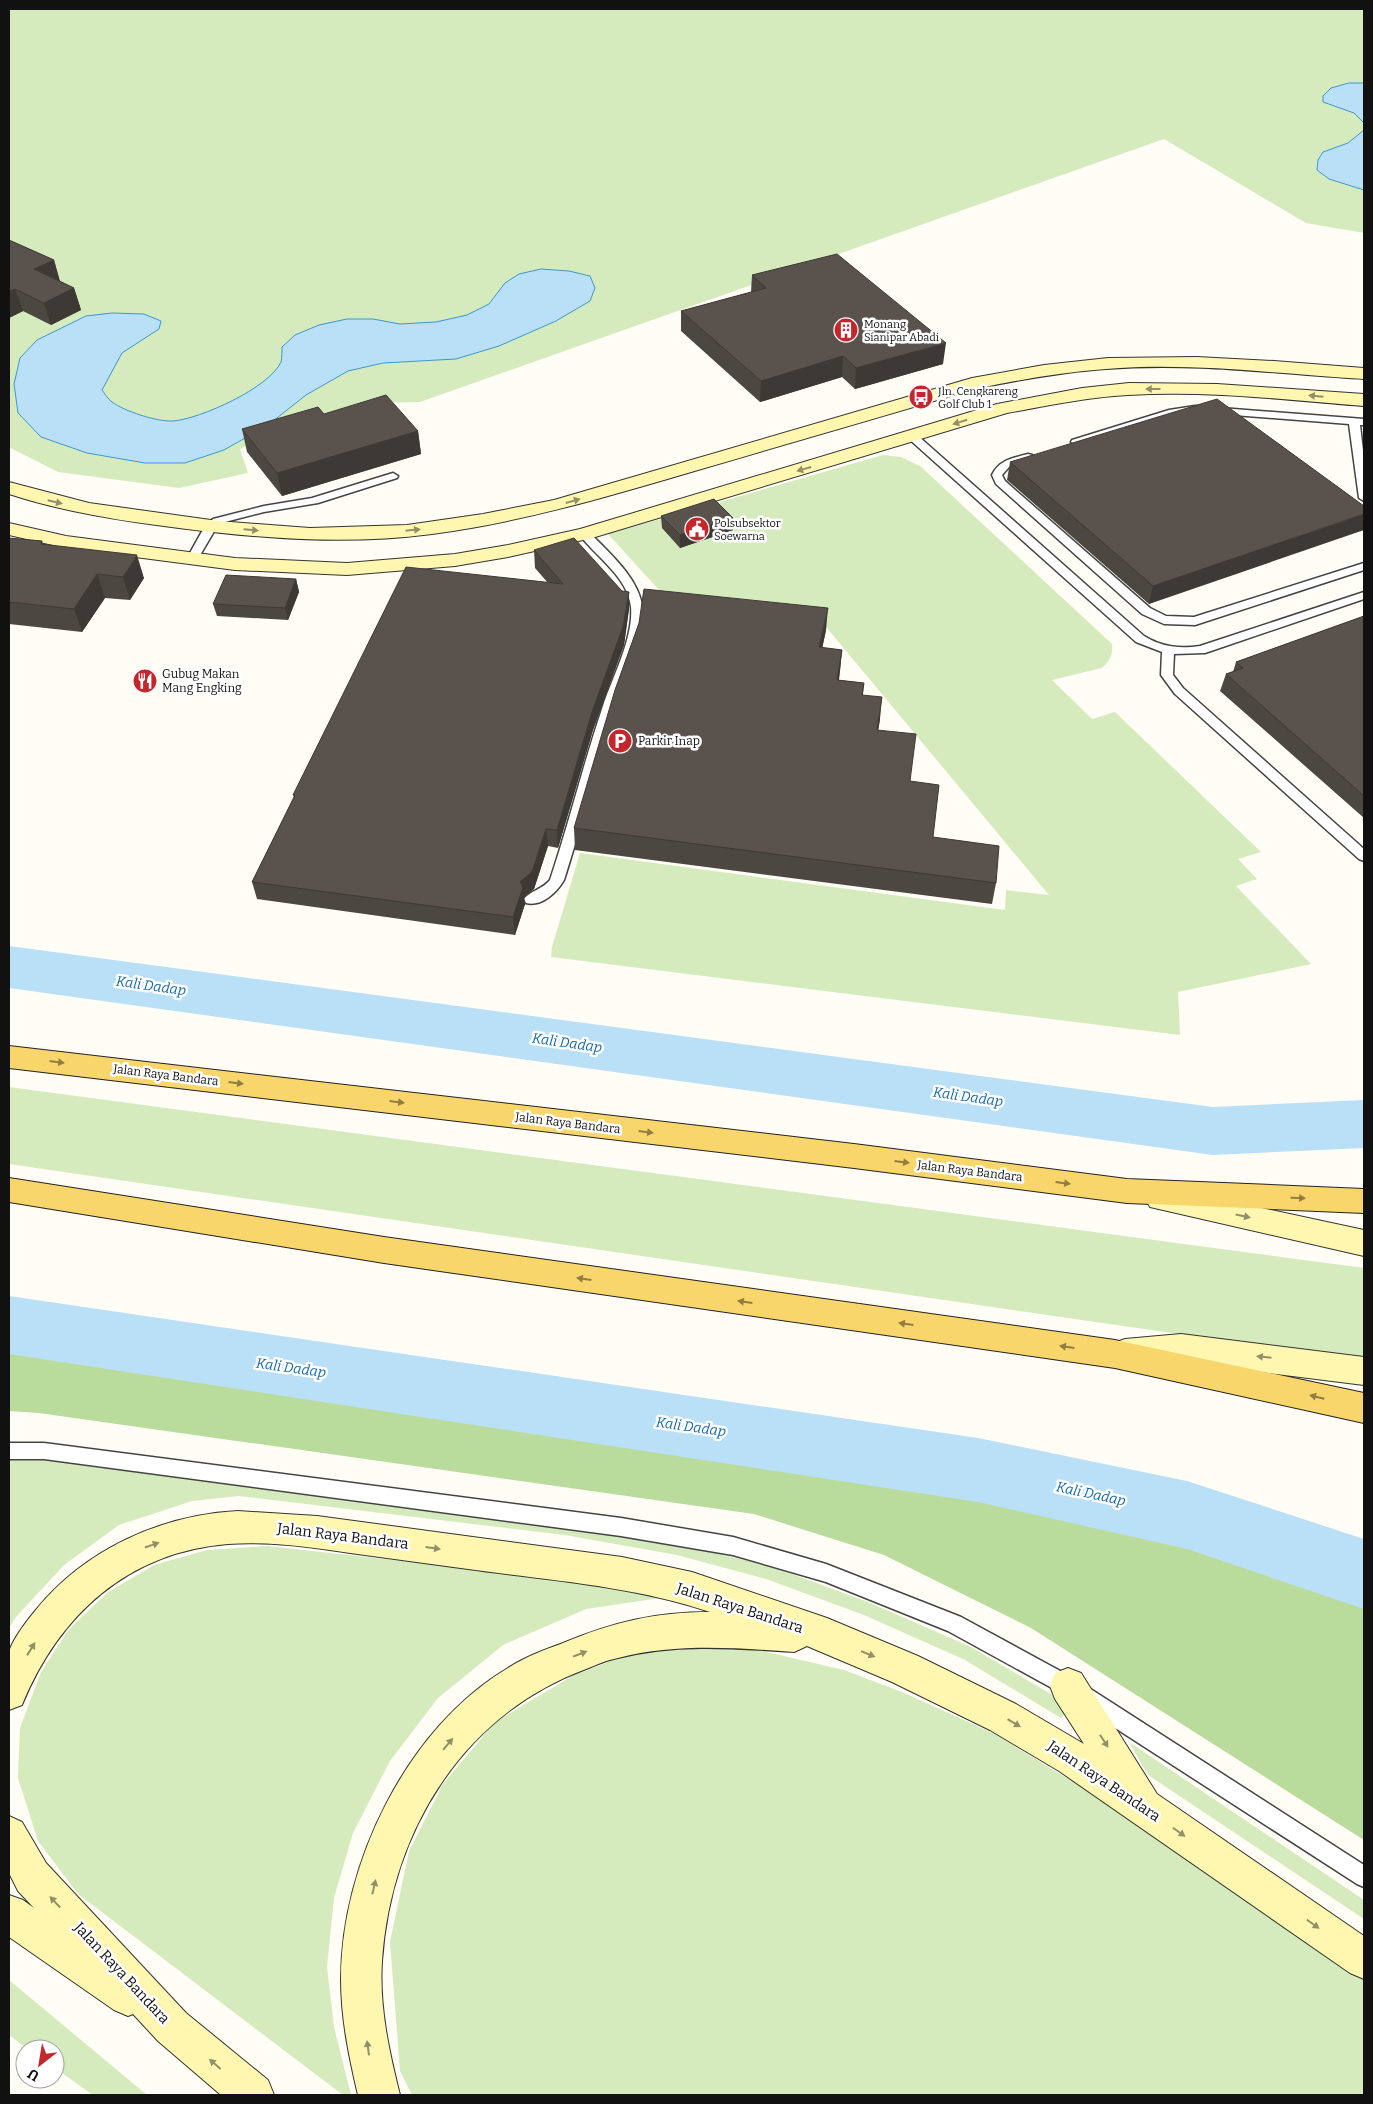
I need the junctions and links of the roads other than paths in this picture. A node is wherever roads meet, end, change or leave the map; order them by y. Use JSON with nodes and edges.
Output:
{"nodes":[{"id":1,"x":1117,"y":363,"type":"junction"},
{"id":2,"x":1274,"y":366,"type":"junction"},
{"id":3,"x":1364,"y":374,"type":"edge"},
{"id":4,"x":1127,"y":389,"type":"junction"},
{"id":5,"x":1278,"y":393,"type":"junction"},
{"id":6,"x":1364,"y":400,"type":"edge"},
{"id":7,"x":884,"y":411,"type":"junction"},
{"id":8,"x":1359,"y":422,"type":"edge"},
{"id":9,"x":913,"y":437,"type":"junction"},
{"id":10,"x":1063,"y":446,"type":"edge"},
{"id":11,"x":1036,"y":455,"type":"edge"},
{"id":12,"x":393,"y":476,"type":"dead end"},
{"id":13,"x":9,"y":488,"type":"edge"},
{"id":14,"x":1364,"y":498,"type":"edge"},
{"id":15,"x":211,"y":526,"type":"junction"},
{"id":16,"x":9,"y":529,"type":"edge"},
{"id":17,"x":585,"y":534,"type":"junction"},
{"id":18,"x":66,"y":542,"type":"junction"},
{"id":19,"x":48,"y":552,"type":"edge"},
{"id":20,"x":192,"y":560,"type":"junction"},
{"id":21,"x":1364,"y":566,"type":"edge"},
{"id":22,"x":1364,"y":595,"type":"edge"},
{"id":23,"x":1168,"y":650,"type":"junction"},
{"id":24,"x":1364,"y":856,"type":"edge"},
{"id":25,"x":531,"y":899,"type":"dead end"},
{"id":26,"x":9,"y":1057,"type":"edge"},
{"id":27,"x":9,"y":1190,"type":"edge"},
{"id":28,"x":1127,"y":1191,"type":"junction"},
{"id":29,"x":1364,"y":1201,"type":"edge"},
{"id":30,"x":1364,"y":1243,"type":"edge"},
{"id":31,"x":1115,"y":1354,"type":"junction"},
{"id":32,"x":1364,"y":1371,"type":"edge"},
{"id":33,"x":1364,"y":1408,"type":"edge"},
{"id":34,"x":9,"y":1450,"type":"edge"},
{"id":35,"x":827,"y":1636,"type":"junction"},
{"id":36,"x":1068,"y":1686,"type":"junction"},
{"id":37,"x":9,"y":1692,"type":"edge"},
{"id":38,"x":1148,"y":1811,"type":"junction"},
{"id":39,"x":9,"y":1835,"type":"edge"},
{"id":40,"x":1364,"y":1877,"type":"edge"},
{"id":41,"x":9,"y":1914,"type":"edge"},
{"id":42,"x":1364,"y":1959,"type":"edge"},
{"id":43,"x":172,"y":2026,"type":"junction"},
{"id":44,"x":252,"y":2095,"type":"edge"},
{"id":45,"x":380,"y":2095,"type":"edge"}],
"edges":[{"from":1,"to":2,"type":"street"},
{"from":1,"to":4,"type":"street"},
{"from":1,"to":7,"type":"street"},
{"from":2,"to":3,"type":"street"},
{"from":2,"to":5,"type":"street"},
{"from":5,"to":4,"type":"street","one_way":true},
{"from":4,"to":9,"type":"street","one_way":true},
{"from":6,"to":5,"type":"street","one_way":true},
{"from":7,"to":9,"type":"street"},
{"from":15,"to":7,"type":"street","one_way":true},
{"from":8,"to":10,"type":"lane"},
{"from":8,"to":14,"type":"lane"},
{"from":9,"to":17,"type":"street","one_way":true},
{"from":9,"to":23,"type":"lane"},
{"from":11,"to":21,"type":"lane"},
{"from":12,"to":15,"type":"lane"},
{"from":13,"to":15,"type":"street","one_way":true},
{"from":15,"to":20,"type":"lane"},
{"from":16,"to":18,"type":"street"},
{"from":17,"to":20,"type":"street"},
{"from":17,"to":25,"type":"lane"},
{"from":18,"to":19,"type":"lane"},
{"from":18,"to":20,"type":"street"},
{"from":22,"to":23,"type":"lane"},
{"from":23,"to":24,"type":"lane"},
{"from":26,"to":28,"type":"main road","name":"Jalan Raya Bandara","one_way":true},
{"from":31,"to":27,"type":"main road","one_way":true},
{"from":28,"to":29,"type":"main road","name":"Jalan Raya Bandara","one_way":true},
{"from":28,"to":30,"type":"street","name":"Jalan Raya Bandara","one_way":true},
{"from":32,"to":31,"type":"street","one_way":true},
{"from":33,"to":31,"type":"main road","one_way":true},
{"from":34,"to":36,"type":"lane"},
{"from":37,"to":35,"type":"street","name":"Jalan Raya Bandara","one_way":true},
{"from":35,"to":38,"type":"street","name":"Jalan Raya Bandara","one_way":true},
{"from":45,"to":35,"type":"street","one_way":true},
{"from":36,"to":38,"type":"street","one_way":true},
{"from":36,"to":40,"type":"lane"},
{"from":38,"to":42,"type":"street","name":"Jalan Raya Bandara","one_way":true},
{"from":43,"to":39,"type":"street","name":"Jalan Raya Bandara","one_way":true},
{"from":41,"to":43,"type":"street"},
{"from":44,"to":43,"type":"street","name":"Jalan Raya Bandara","one_way":true}]}
